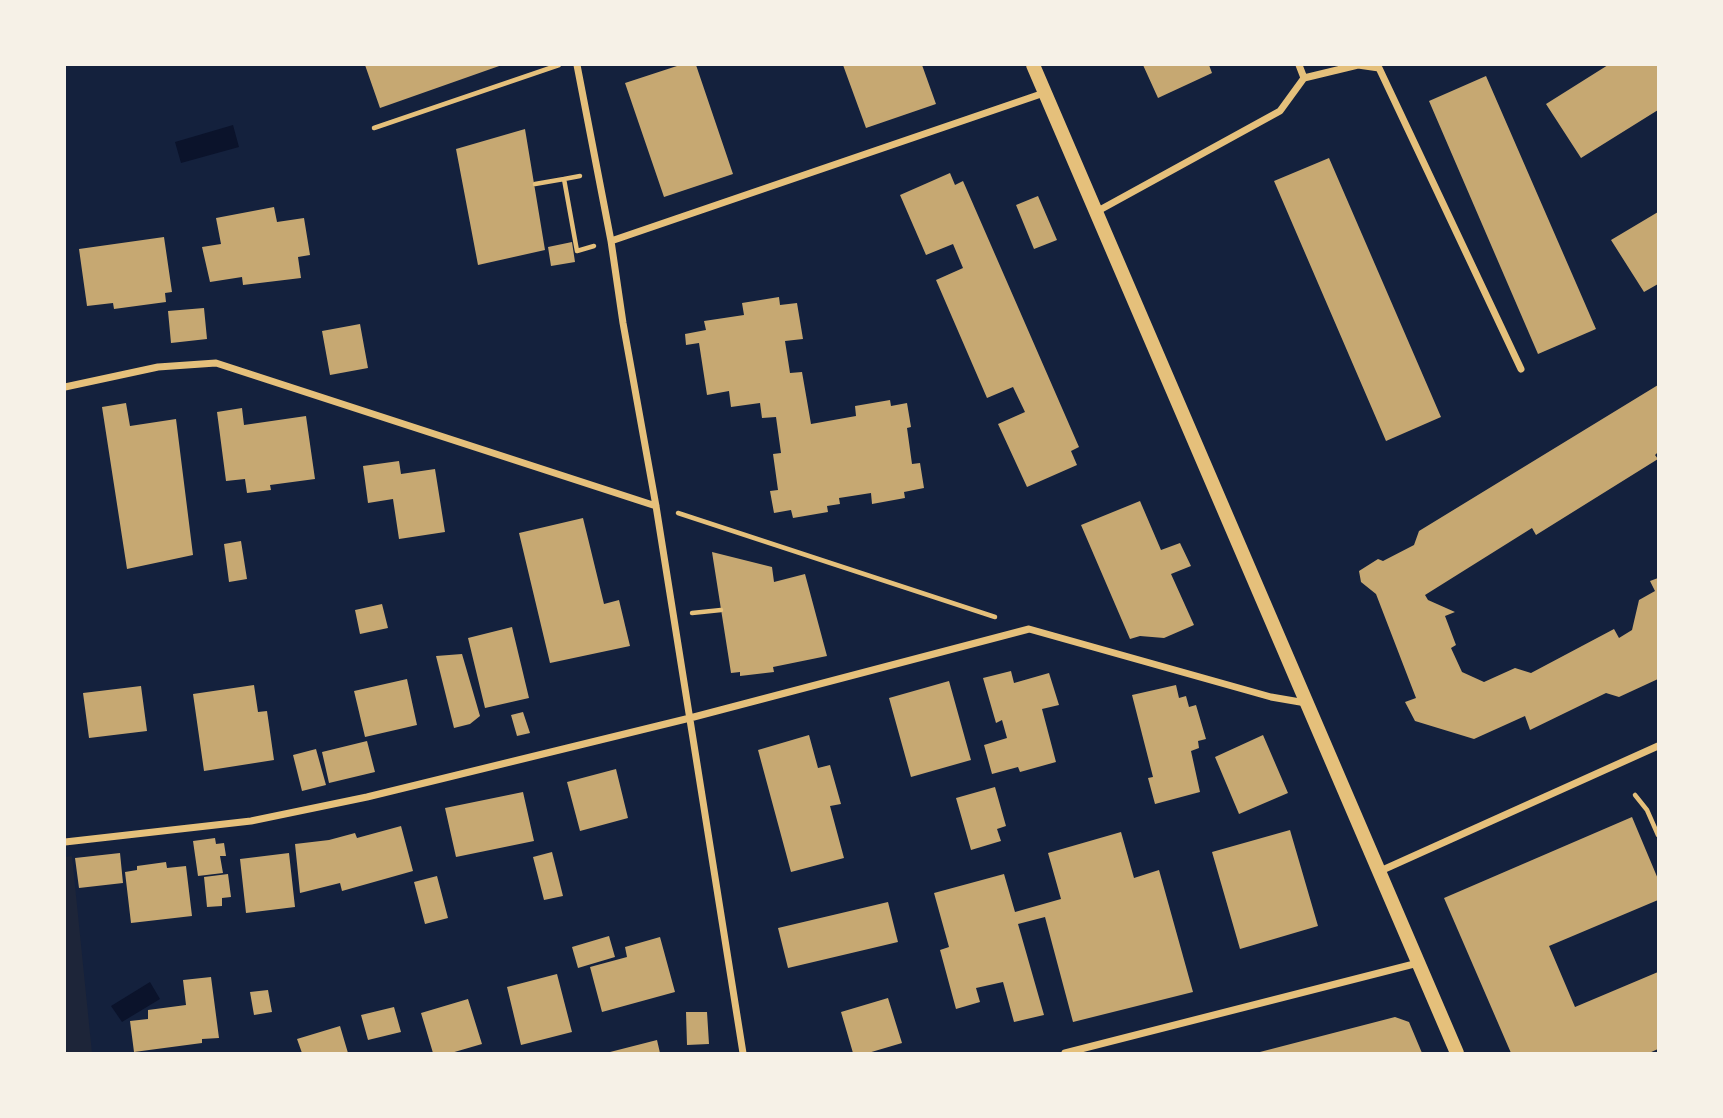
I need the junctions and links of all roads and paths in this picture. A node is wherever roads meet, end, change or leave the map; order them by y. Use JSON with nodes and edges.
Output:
{"nodes":[{"id":1,"x":562,"y":65,"type":"edge"},
{"id":2,"x":578,"y":65,"type":"edge"},
{"id":3,"x":1033,"y":65,"type":"edge"},
{"id":4,"x":1298,"y":65,"type":"edge"},
{"id":5,"x":1304,"y":78,"type":"junction"},
{"id":6,"x":1045,"y":92,"type":"junction"},
{"id":7,"x":374,"y":128,"type":"dead end"},
{"id":8,"x":534,"y":184,"type":"dead end"},
{"id":9,"x":1096,"y":213,"type":"junction"},
{"id":10,"x":611,"y":241,"type":"junction"},
{"id":11,"x":1521,"y":369,"type":"dead end"},
{"id":12,"x":65,"y":387,"type":"edge"},
{"id":13,"x":656,"y":506,"type":"junction"},
{"id":14,"x":720,"y":610,"type":"dead end"},
{"id":15,"x":674,"y":614,"type":"junction"},
{"id":16,"x":1029,"y":629,"type":"junction"},
{"id":17,"x":1306,"y":703,"type":"junction"},
{"id":18,"x":690,"y":718,"type":"junction"},
{"id":19,"x":1658,"y":746,"type":"edge"},
{"id":20,"x":1636,"y":795,"type":"dead end"},
{"id":21,"x":1658,"y":835,"type":"edge"},
{"id":22,"x":65,"y":842,"type":"edge"},
{"id":23,"x":1378,"y":873,"type":"junction"},
{"id":24,"x":1419,"y":962,"type":"junction"},
{"id":25,"x":743,"y":1053,"type":"edge"},
{"id":26,"x":1065,"y":1053,"type":"edge"},
{"id":27,"x":1457,"y":1053,"type":"edge"}],
"edges":[{"from":1,"to":7,"type":"path"},
{"from":2,"to":10,"type":"street"},
{"from":3,"to":6,"type":"main road"},
{"from":4,"to":5,"type":"street"},
{"from":5,"to":9,"type":"street"},
{"from":5,"to":11,"type":"street"},
{"from":6,"to":9,"type":"main road"},
{"from":6,"to":10,"type":"street"},
{"from":8,"to":10,"type":"path"},
{"from":9,"to":17,"type":"main road"},
{"from":10,"to":13,"type":"street"},
{"from":12,"to":13,"type":"street"},
{"from":13,"to":15,"type":"street"},
{"from":13,"to":16,"type":"path"},
{"from":14,"to":15,"type":"path"},
{"from":15,"to":18,"type":"street"},
{"from":16,"to":17,"type":"street"},
{"from":16,"to":18,"type":"street"},
{"from":17,"to":23,"type":"main road"},
{"from":18,"to":22,"type":"street"},
{"from":18,"to":25,"type":"street"},
{"from":19,"to":23,"type":"street"},
{"from":20,"to":21,"type":"path"},
{"from":23,"to":24,"type":"main road"},
{"from":24,"to":26,"type":"street"},
{"from":24,"to":27,"type":"main road"}]}
